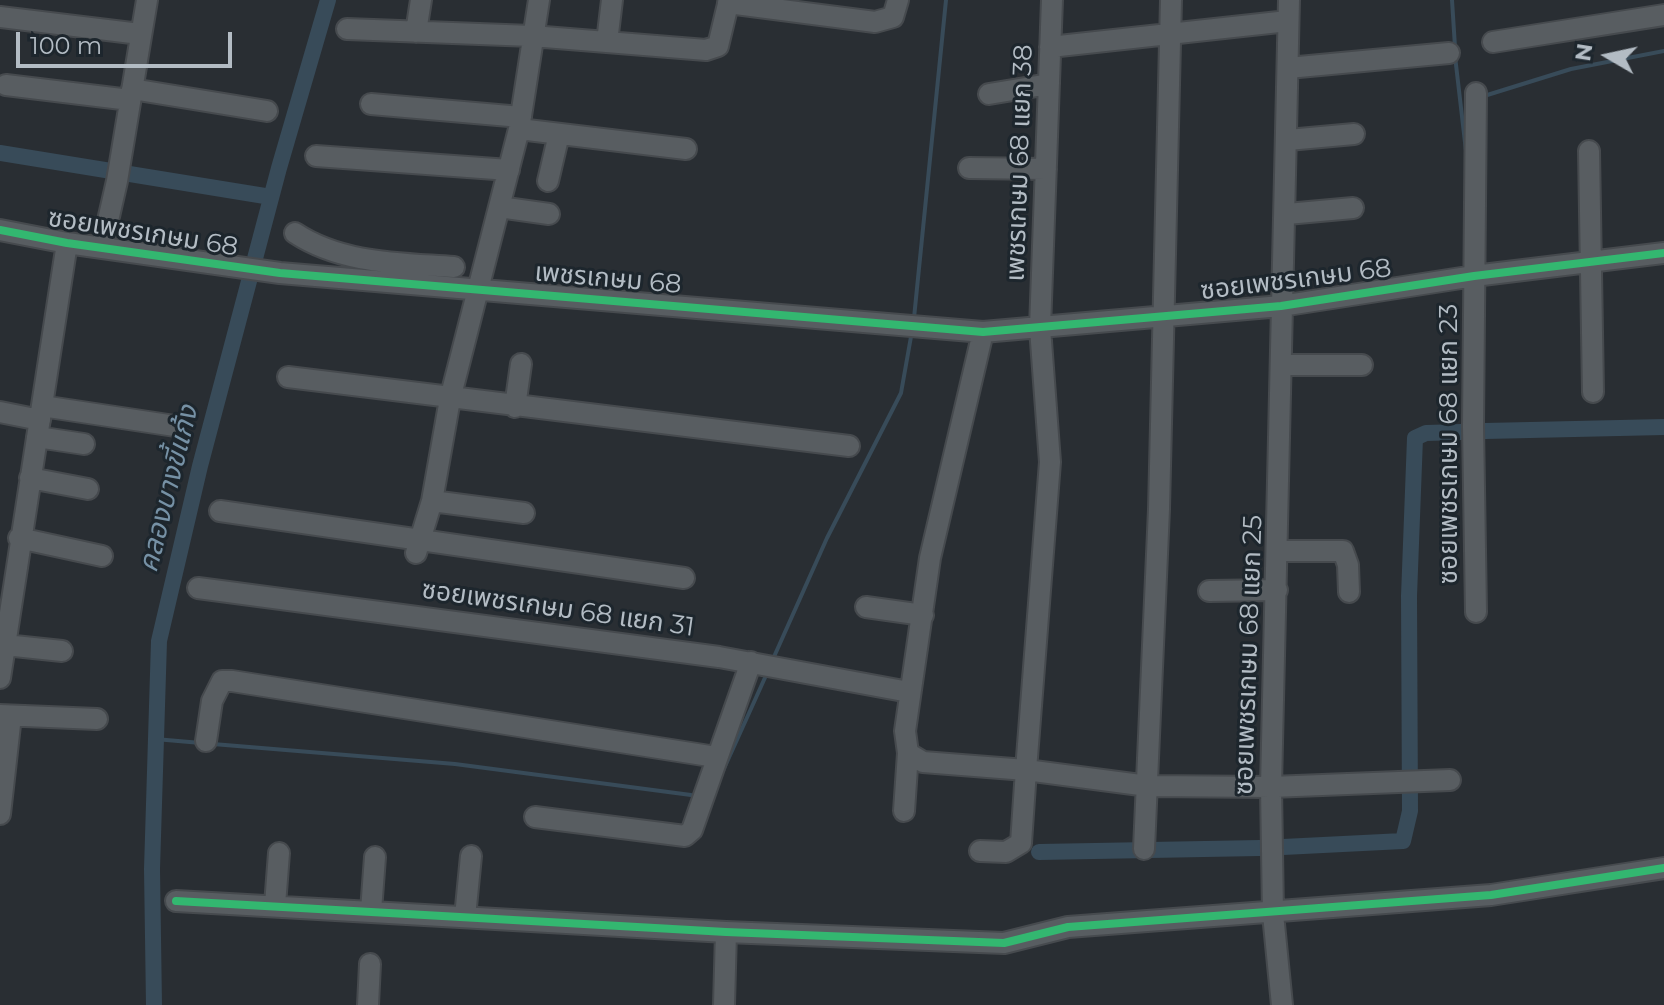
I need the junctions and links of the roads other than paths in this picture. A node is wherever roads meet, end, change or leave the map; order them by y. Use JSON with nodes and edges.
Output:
{"nodes":[{"id":1,"x":147,"y":0,"type":"edge"},
{"id":2,"x":421,"y":0,"type":"edge"},
{"id":3,"x":539,"y":0,"type":"edge"},
{"id":4,"x":612,"y":0,"type":"edge"},
{"id":5,"x":898,"y":0,"type":"edge"},
{"id":6,"x":1052,"y":0,"type":"edge"},
{"id":7,"x":1171,"y":0,"type":"edge"},
{"id":8,"x":1289,"y":0,"type":"edge"},
{"id":9,"x":729,"y":1,"type":"edge"},
{"id":10,"x":1664,"y":15,"type":"edge"},
{"id":11,"x":0,"y":17,"type":"edge"},
{"id":12,"x":1288,"y":21,"type":"junction"},
{"id":13,"x":347,"y":29,"type":"dead end"},
{"id":14,"x":416,"y":32,"type":"junction"},
{"id":15,"x":1171,"y":32,"type":"junction"},
{"id":16,"x":140,"y":34,"type":"junction"},
{"id":17,"x":532,"y":36,"type":"junction"},
{"id":18,"x":607,"y":42,"type":"junction"},
{"id":19,"x":1493,"y":42,"type":"dead end"},
{"id":20,"x":1050,"y":47,"type":"junction"},
{"id":21,"x":1449,"y":53,"type":"dead end"},
{"id":22,"x":1288,"y":68,"type":"junction"},
{"id":23,"x":1049,"y":84,"type":"junction"},
{"id":24,"x":6,"y":85,"type":"dead end"},
{"id":25,"x":1476,"y":93,"type":"dead end"},
{"id":26,"x":989,"y":94,"type":"dead end"},
{"id":27,"x":131,"y":95,"type":"junction"},
{"id":28,"x":371,"y":104,"type":"dead end"},
{"id":29,"x":267,"y":111,"type":"dead end"},
{"id":30,"x":520,"y":123,"type":"junction"},
{"id":31,"x":559,"y":134,"type":"junction"},
{"id":32,"x":1354,"y":134,"type":"dead end"},
{"id":33,"x":1288,"y":140,"type":"junction"},
{"id":34,"x":686,"y":149,"type":"dead end"},
{"id":35,"x":1589,"y":151,"type":"dead end"},
{"id":36,"x":316,"y":156,"type":"dead end"},
{"id":37,"x":969,"y":168,"type":"dead end"},
{"id":38,"x":1046,"y":169,"type":"junction"},
{"id":39,"x":509,"y":170,"type":"junction"},
{"id":40,"x":548,"y":181,"type":"dead end"},
{"id":41,"x":499,"y":207,"type":"junction"},
{"id":42,"x":1353,"y":208,"type":"dead end"},
{"id":43,"x":549,"y":214,"type":"dead end"},
{"id":44,"x":1287,"y":214,"type":"junction"},
{"id":45,"x":0,"y":230,"type":"edge"},
{"id":46,"x":295,"y":233,"type":"dead end"},
{"id":47,"x":67,"y":243,"type":"junction"},
{"id":48,"x":102,"y":247,"type":"junction"},
{"id":49,"x":1664,"y":253,"type":"edge"},
{"id":50,"x":1591,"y":261,"type":"junction"},
{"id":51,"x":454,"y":267,"type":"dead end"},
{"id":52,"x":360,"y":269,"type":"junction"},
{"id":53,"x":280,"y":273,"type":"joint"},
{"id":54,"x":1474,"y":276,"type":"junction"},
{"id":55,"x":477,"y":288,"type":"junction"},
{"id":56,"x":1281,"y":306,"type":"junction"},
{"id":57,"x":1161,"y":316,"type":"junction"},
{"id":58,"x":932,"y":327,"type":"joint"},
{"id":59,"x":1040,"y":328,"type":"junction"},
{"id":60,"x":983,"y":332,"type":"junction"},
{"id":61,"x":521,"y":364,"type":"dead end"},
{"id":62,"x":1283,"y":365,"type":"junction"},
{"id":63,"x":1362,"y":365,"type":"dead end"},
{"id":64,"x":288,"y":377,"type":"dead end"},
{"id":65,"x":1593,"y":392,"type":"dead end"},
{"id":66,"x":450,"y":399,"type":"junction"},
{"id":67,"x":515,"y":407,"type":"junction"},
{"id":68,"x":0,"y":412,"type":"edge"},
{"id":69,"x":40,"y":421,"type":"junction"},
{"id":70,"x":175,"y":426,"type":"dead end"},
{"id":71,"x":84,"y":444,"type":"dead end"},
{"id":72,"x":849,"y":446,"type":"dead end"},
{"id":73,"x":30,"y":478,"type":"junction"},
{"id":74,"x":88,"y":489,"type":"dead end"},
{"id":75,"x":432,"y":501,"type":"junction"},
{"id":76,"x":220,"y":511,"type":"dead end"},
{"id":77,"x":524,"y":513,"type":"dead end"},
{"id":78,"x":19,"y":538,"type":"junction"},
{"id":79,"x":417,"y":546,"type":"junction"},
{"id":80,"x":1278,"y":551,"type":"junction"},
{"id":81,"x":102,"y":556,"type":"dead end"},
{"id":82,"x":684,"y":578,"type":"dead end"},
{"id":83,"x":198,"y":588,"type":"dead end"},
{"id":84,"x":1277,"y":590,"type":"junction"},
{"id":85,"x":1209,"y":591,"type":"dead end"},
{"id":86,"x":1349,"y":592,"type":"dead end"},
{"id":87,"x":866,"y":607,"type":"dead end"},
{"id":88,"x":1476,"y":612,"type":"dead end"},
{"id":89,"x":923,"y":615,"type":"junction"},
{"id":90,"x":5,"y":645,"type":"junction"},
{"id":91,"x":62,"y":651,"type":"dead end"},
{"id":92,"x":751,"y":662,"type":"junction"},
{"id":93,"x":0,"y":678,"type":"edge"},
{"id":94,"x":909,"y":692,"type":"junction"},
{"id":95,"x":5,"y":716,"type":"edge"},
{"id":96,"x":97,"y":719,"type":"dead end"},
{"id":97,"x":206,"y":741,"type":"dead end"},
{"id":98,"x":908,"y":753,"type":"junction"},
{"id":99,"x":716,"y":757,"type":"junction"},
{"id":100,"x":1026,"y":770,"type":"junction"},
{"id":101,"x":1450,"y":780,"type":"dead end"},
{"id":102,"x":1148,"y":786,"type":"junction"},
{"id":103,"x":1271,"y":787,"type":"junction"},
{"id":104,"x":904,"y":811,"type":"dead end"},
{"id":105,"x":0,"y":814,"type":"edge"},
{"id":106,"x":535,"y":817,"type":"dead end"},
{"id":107,"x":1144,"y":849,"type":"dead end"},
{"id":108,"x":980,"y":851,"type":"dead end"},
{"id":109,"x":279,"y":853,"type":"dead end"},
{"id":110,"x":471,"y":856,"type":"dead end"},
{"id":111,"x":375,"y":857,"type":"dead end"},
{"id":112,"x":1664,"y":868,"type":"edge"},
{"id":113,"x":176,"y":901,"type":"dead end"},
{"id":114,"x":275,"y":905,"type":"junction"},
{"id":115,"x":371,"y":911,"type":"junction"},
{"id":116,"x":1273,"y":914,"type":"junction"},
{"id":117,"x":465,"y":917,"type":"junction"},
{"id":118,"x":726,"y":932,"type":"junction"},
{"id":119,"x":370,"y":964,"type":"dead end"},
{"id":120,"x":368,"y":1005,"type":"edge"},
{"id":121,"x":724,"y":1005,"type":"edge"},
{"id":122,"x":1282,"y":1005,"type":"edge"}],
"edges":[{"from":1,"to":16,"type":"street"},
{"from":2,"to":14,"type":"street"},
{"from":3,"to":17,"type":"street"},
{"from":4,"to":18,"type":"street"},
{"from":5,"to":9,"type":"street"},
{"from":6,"to":20,"type":"street","name":"เพชรเกษม 68 แยก 38"},
{"from":7,"to":15,"type":"street"},
{"from":8,"to":12,"type":"street","name":"ซอยเพชรเกษม 68 แยก 25"},
{"from":9,"to":18,"type":"street"},
{"from":10,"to":19,"type":"street"},
{"from":11,"to":16,"type":"street"},
{"from":12,"to":15,"type":"street"},
{"from":12,"to":22,"type":"street","name":"ซอยเพชรเกษม 68 แยก 25"},
{"from":13,"to":14,"type":"street"},
{"from":14,"to":17,"type":"street"},
{"from":15,"to":20,"type":"street"},
{"from":15,"to":57,"type":"street"},
{"from":16,"to":27,"type":"street"},
{"from":17,"to":18,"type":"street"},
{"from":17,"to":30,"type":"street"},
{"from":20,"to":23,"type":"street","name":"เพชรเกษม 68 แยก 38"},
{"from":21,"to":22,"type":"street"},
{"from":22,"to":33,"type":"street","name":"ซอยเพชรเกษม 68 แยก 25"},
{"from":23,"to":26,"type":"street"},
{"from":23,"to":38,"type":"street","name":"เพชรเกษม 68 แยก 38"},
{"from":24,"to":27,"type":"street"},
{"from":25,"to":54,"type":"street","name":"ซอยเพชรเกษม 68 แยก 23"},
{"from":27,"to":29,"type":"street"},
{"from":27,"to":48,"type":"street"},
{"from":28,"to":30,"type":"street"},
{"from":30,"to":31,"type":"street"},
{"from":30,"to":39,"type":"street"},
{"from":31,"to":34,"type":"street"},
{"from":31,"to":40,"type":"street"},
{"from":32,"to":33,"type":"street"},
{"from":33,"to":44,"type":"street","name":"ซอยเพชรเกษม 68 แยก 25"},
{"from":35,"to":50,"type":"street"},
{"from":36,"to":39,"type":"street"},
{"from":37,"to":38,"type":"street"},
{"from":38,"to":59,"type":"street","name":"เพชรเกษม 68 แยก 38"},
{"from":39,"to":41,"type":"street"},
{"from":41,"to":43,"type":"street"},
{"from":41,"to":55,"type":"street"},
{"from":42,"to":44,"type":"street"},
{"from":44,"to":56,"type":"street","name":"ซอยเพชรเกษม 68 แยก 25"},
{"from":45,"to":47,"type":"street","name":"ซอยเพชรเกษม 68"},
{"from":46,"to":52,"type":"street"},
{"from":47,"to":48,"type":"street","name":"ซอยเพชรเกษม 68"},
{"from":47,"to":69,"type":"street"},
{"from":48,"to":53,"type":"street","name":"ซอยเพชรเกษม 68"},
{"from":49,"to":50,"type":"street","name":"ซอยเพชรเกษม 68"},
{"from":50,"to":54,"type":"street","name":"ซอยเพชรเกษม 68"},
{"from":50,"to":65,"type":"street"},
{"from":51,"to":52,"type":"street"},
{"from":52,"to":53,"type":"street","name":"เพชรเกษม 68"},
{"from":52,"to":55,"type":"street","name":"เพชรเกษม 68"},
{"from":54,"to":56,"type":"street","name":"ซอยเพชรเกษม 68"},
{"from":54,"to":88,"type":"street","name":"ซอยเพชรเกษม 68 แยก 23"},
{"from":55,"to":58,"type":"street","name":"เพชรเกษม 68"},
{"from":55,"to":66,"type":"street"},
{"from":56,"to":57,"type":"street","name":"ซอยเพชรเกษม 68"},
{"from":56,"to":62,"type":"street","name":"ซอยเพชรเกษม 68 แยก 25"},
{"from":57,"to":59,"type":"street","name":"ซอยเพชรเกษม 68"},
{"from":57,"to":102,"type":"street"},
{"from":58,"to":60,"type":"street","name":"ซอยเพชรเกษม 68"},
{"from":59,"to":60,"type":"street","name":"ซอยเพชรเกษม 68"},
{"from":59,"to":100,"type":"street","name":"เพชรเกษม 68 แยก 38"},
{"from":60,"to":89,"type":"street"},
{"from":61,"to":67,"type":"street"},
{"from":62,"to":63,"type":"street"},
{"from":62,"to":80,"type":"street","name":"ซอยเพชรเกษม 68 แยก 25"},
{"from":64,"to":66,"type":"street"},
{"from":66,"to":67,"type":"street"},
{"from":66,"to":75,"type":"street"},
{"from":67,"to":72,"type":"street"},
{"from":68,"to":69,"type":"street"},
{"from":69,"to":70,"type":"street"},
{"from":69,"to":71,"type":"street"},
{"from":69,"to":73,"type":"street"},
{"from":73,"to":74,"type":"street"},
{"from":73,"to":78,"type":"street"},
{"from":75,"to":77,"type":"street"},
{"from":75,"to":79,"type":"street"},
{"from":76,"to":79,"type":"street"},
{"from":78,"to":81,"type":"street"},
{"from":78,"to":90,"type":"street"},
{"from":79,"to":82,"type":"street"},
{"from":80,"to":84,"type":"street","name":"ซอยเพชรเกษม 68 แยก 25"},
{"from":80,"to":86,"type":"street"},
{"from":83,"to":92,"type":"street","name":"ซอยเพชรเกษม 68 แยก 31"},
{"from":84,"to":85,"type":"street"},
{"from":84,"to":103,"type":"street","name":"ซอยเพชรเกษม 68 แยก 25"},
{"from":87,"to":89,"type":"street"},
{"from":89,"to":94,"type":"street"},
{"from":90,"to":91,"type":"street"},
{"from":90,"to":93,"type":"street"},
{"from":92,"to":94,"type":"street","name":"ซอยเพชรเกษม 68 แยก 31"},
{"from":92,"to":99,"type":"street"},
{"from":94,"to":98,"type":"street"},
{"from":95,"to":96,"type":"street"},
{"from":95,"to":105,"type":"street"},
{"from":97,"to":99,"type":"street"},
{"from":98,"to":100,"type":"street"},
{"from":98,"to":104,"type":"street"},
{"from":99,"to":106,"type":"street"},
{"from":100,"to":102,"type":"street"},
{"from":100,"to":108,"type":"street","name":"เพชรเกษม 68 แยก 38"},
{"from":101,"to":103,"type":"street"},
{"from":102,"to":103,"type":"street"},
{"from":102,"to":107,"type":"street"},
{"from":103,"to":116,"type":"street","name":"ซอยเพชรเกษม 68 แยก 25"},
{"from":109,"to":114,"type":"street"},
{"from":110,"to":117,"type":"street"},
{"from":111,"to":115,"type":"street"},
{"from":112,"to":116,"type":"street"},
{"from":113,"to":114,"type":"street"},
{"from":114,"to":115,"type":"street"},
{"from":115,"to":117,"type":"street"},
{"from":116,"to":118,"type":"street"},
{"from":116,"to":122,"type":"street","name":"ซอยเพชรเกษม 68 แยก 25"},
{"from":117,"to":118,"type":"street"},
{"from":118,"to":121,"type":"street"},
{"from":119,"to":120,"type":"street"}]}
